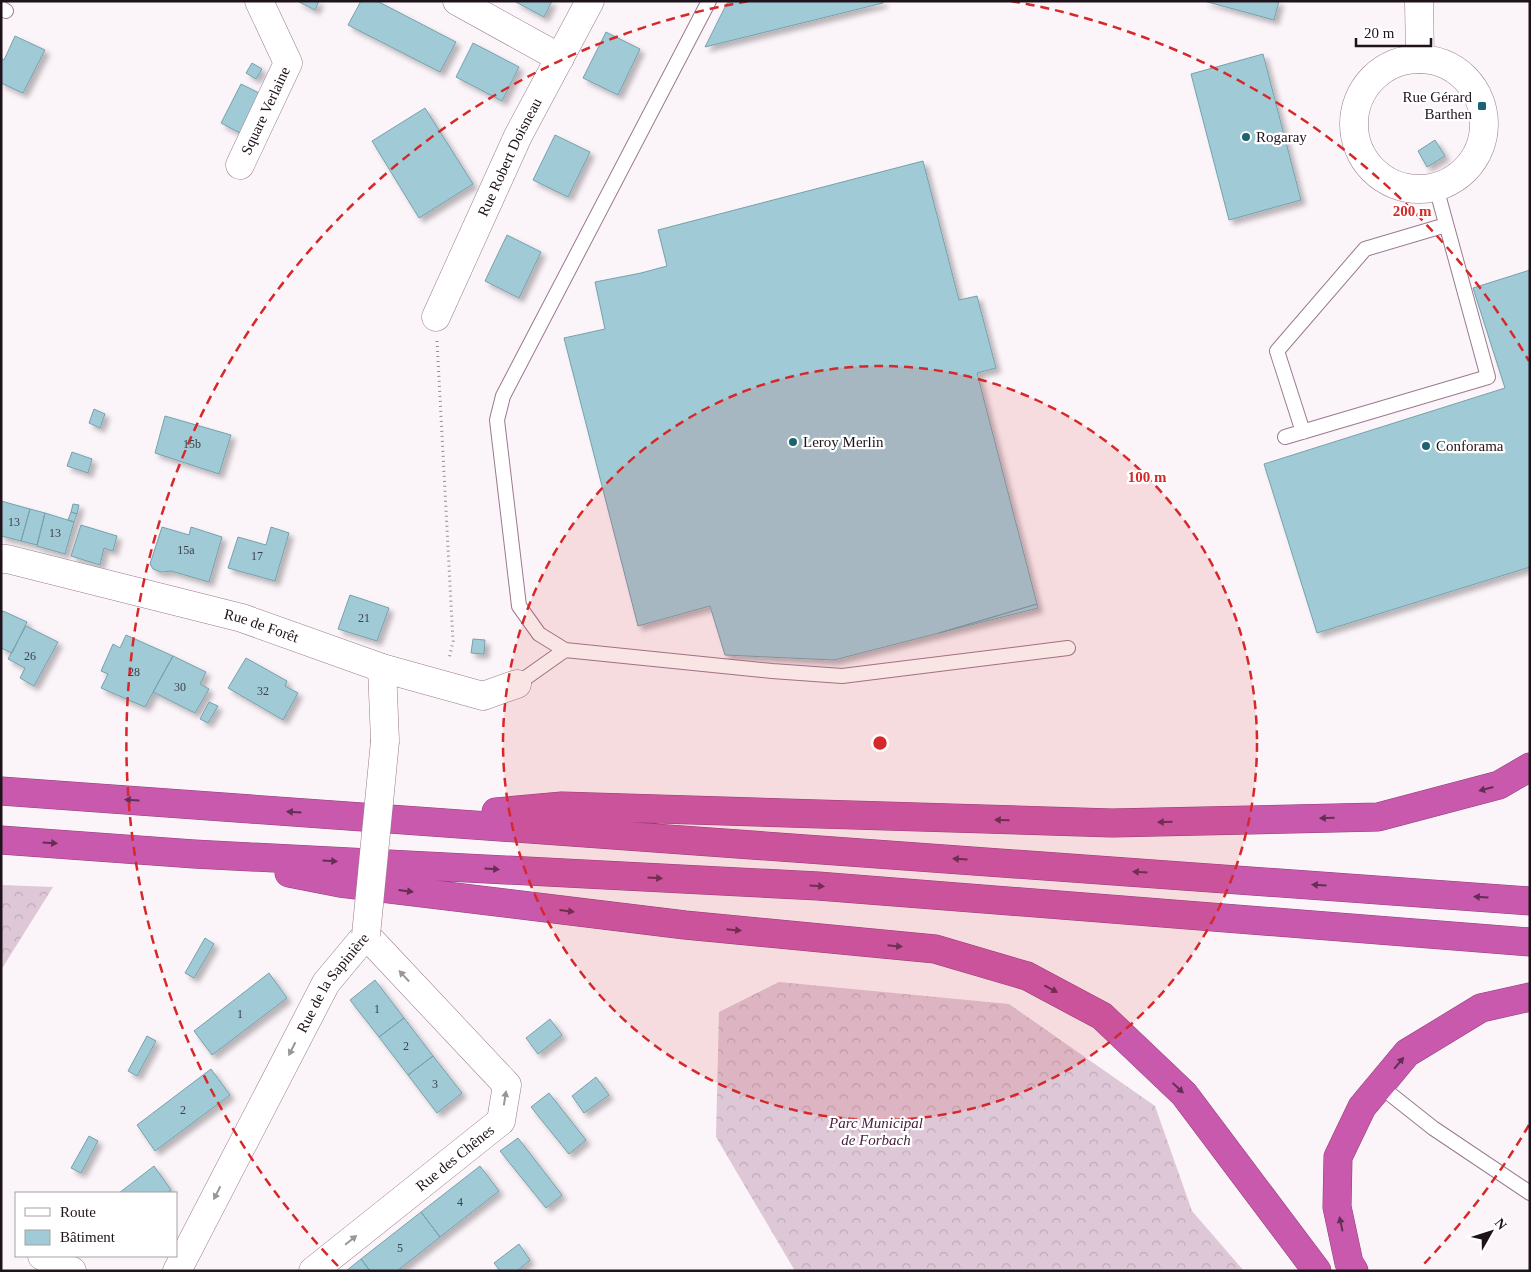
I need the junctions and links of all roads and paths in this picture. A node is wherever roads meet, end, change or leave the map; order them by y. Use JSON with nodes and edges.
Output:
{"nodes":[{"id":1,"x":259,"y":1,"type":"edge"},
{"id":2,"x":457,"y":1,"type":"edge"},
{"id":3,"x":590,"y":1,"type":"edge"},
{"id":4,"x":709,"y":1,"type":"edge"},
{"id":5,"x":1419,"y":1,"type":"edge"},
{"id":6,"x":560,"y":58,"type":"junction"},
{"id":7,"x":1420,"y":59,"type":"junction"},
{"id":8,"x":240,"y":165,"type":"dead end"},
{"id":9,"x":1436,"y":188,"type":"junction"},
{"id":10,"x":1446,"y":224,"type":"junction"},
{"id":11,"x":436,"y":317,"type":"joint"},
{"id":12,"x":1303,"y":432,"type":"junction"},
{"id":13,"x":1285,"y":437,"type":"dead end"},
{"id":14,"x":1,"y":559,"type":"edge"},
{"id":15,"x":1068,"y":648,"type":"dead end"},
{"id":16,"x":565,"y":650,"type":"junction"},
{"id":17,"x":382,"y":668,"type":"junction"},
{"id":18,"x":444,"y":684,"type":"junction"},
{"id":19,"x":517,"y":684,"type":"joint"},
{"id":20,"x":1530,"y":767,"type":"edge"},
{"id":21,"x":1,"y":791,"type":"edge"},
{"id":22,"x":413,"y":819,"type":"junction"},
{"id":23,"x":1,"y":840,"type":"edge"},
{"id":24,"x":194,"y":854,"type":"junction"},
{"id":25,"x":1530,"y":901,"type":"edge"},
{"id":26,"x":366,"y":935,"type":"junction"},
{"id":27,"x":1530,"y":942,"type":"edge"},
{"id":28,"x":1530,"y":997,"type":"edge"},
{"id":29,"x":1380,"y":1086,"type":"junction"},
{"id":30,"x":1530,"y":1193,"type":"edge"},
{"id":31,"x":44,"y":1257,"type":"edge"},
{"id":32,"x":72,"y":1271,"type":"edge"},
{"id":33,"x":177,"y":1271,"type":"edge"},
{"id":34,"x":313,"y":1271,"type":"edge"},
{"id":35,"x":1317,"y":1271,"type":"edge"},
{"id":36,"x":1354,"y":1271,"type":"edge"}],
"edges":[{"from":1,"to":8,"type":"street","name":"Square Verlaine"},
{"from":2,"to":6,"type":"street"},
{"from":3,"to":6,"type":"street","name":"Rue Robert Doisneau"},
{"from":4,"to":16,"type":"lane"},
{"from":5,"to":7,"type":"street"},
{"from":6,"to":11,"type":"street","name":"Rue Robert Doisneau"},
{"from":7,"to":9,"type":"street"},
{"from":7,"to":9,"type":"street"},
{"from":9,"to":10,"type":"lane"},
{"from":10,"to":12,"type":"lane"},
{"from":10,"to":12,"type":"lane"},
{"from":11,"to":18,"type":"path"},
{"from":12,"to":13,"type":"lane"},
{"from":14,"to":17,"type":"street","name":"Rue de Forêt"},
{"from":15,"to":16,"type":"lane"},
{"from":16,"to":19,"type":"lane"},
{"from":17,"to":18,"type":"street","name":"Rue de Forêt"},
{"from":17,"to":26,"type":"street","name":"Rue de la Sapinière","bridge":true},
{"from":18,"to":19,"type":"street","name":"Rue de Forêt"},
{"from":20,"to":22,"type":"highway","one_way":true},
{"from":22,"to":21,"type":"highway","one_way":true},
{"from":25,"to":22,"type":"highway","one_way":true},
{"from":23,"to":24,"type":"highway","one_way":true},
{"from":24,"to":27,"type":"highway","one_way":true},
{"from":24,"to":35,"type":"highway","one_way":true},
{"from":26,"to":33,"type":"street","name":"Rue de la Sapinière","one_way":true},
{"from":34,"to":26,"type":"street","name":"Rue des Chênes","one_way":true},
{"from":29,"to":28,"type":"highway","one_way":true},
{"from":29,"to":30,"type":"lane"},
{"from":36,"to":29,"type":"highway","one_way":true},
{"from":31,"to":32,"type":"street"}]}
